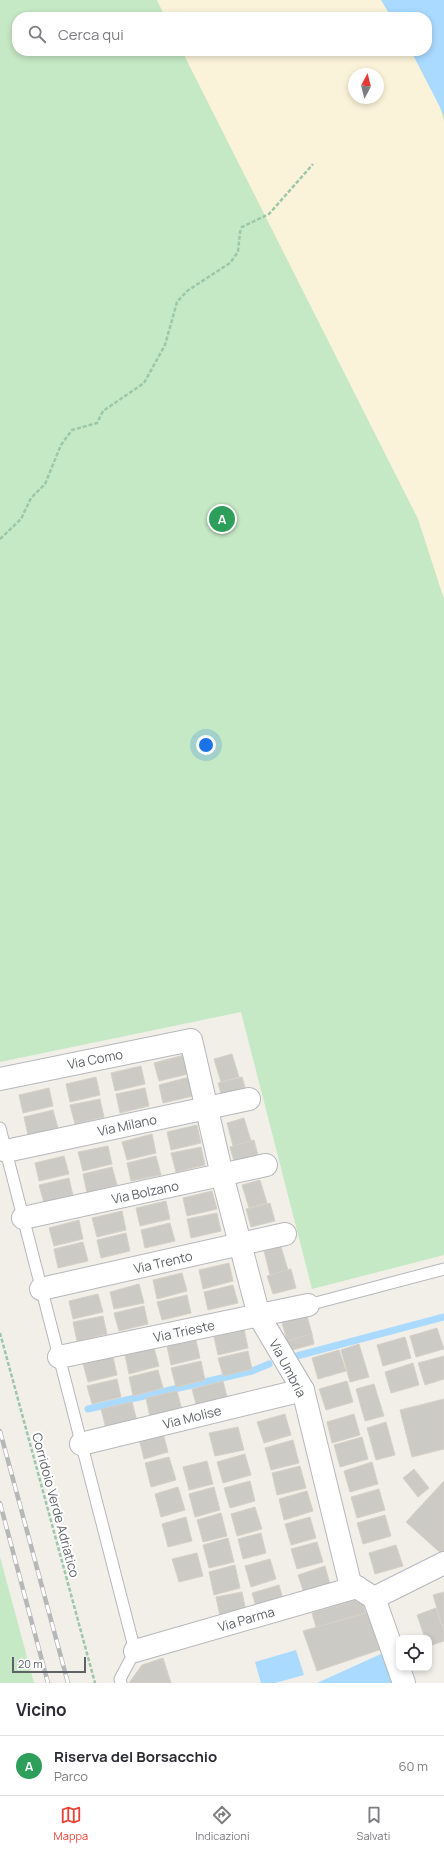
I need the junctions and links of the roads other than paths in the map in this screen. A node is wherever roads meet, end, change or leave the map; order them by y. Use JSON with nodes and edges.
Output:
{"nodes":[{"id":1,"x":191,"y":1040,"type":"joint"},
{"id":2,"x":0,"y":1079,"type":"edge"},
{"id":3,"x":249,"y":1099,"type":"dead end"},
{"id":4,"x":207,"y":1109,"type":"junction"},
{"id":5,"x":0,"y":1128,"type":"edge"},
{"id":6,"x":6,"y":1151,"type":"junction"},
{"id":7,"x":266,"y":1164,"type":"dead end"},
{"id":8,"x":222,"y":1175,"type":"junction"},
{"id":9,"x":23,"y":1218,"type":"junction"},
{"id":10,"x":285,"y":1234,"type":"dead end"},
{"id":11,"x":240,"y":1244,"type":"junction"},
{"id":12,"x":444,"y":1269,"type":"edge"},
{"id":13,"x":41,"y":1289,"type":"junction"},
{"id":14,"x":308,"y":1305,"type":"joint"},
{"id":15,"x":259,"y":1316,"type":"junction"},
{"id":16,"x":59,"y":1357,"type":"junction"},
{"id":17,"x":303,"y":1390,"type":"junction"},
{"id":18,"x":81,"y":1444,"type":"junction"},
{"id":19,"x":444,"y":1563,"type":"edge"},
{"id":20,"x":365,"y":1593,"type":"junction"},
{"id":21,"x":135,"y":1651,"type":"junction"},
{"id":22,"x":121,"y":1683,"type":"edge"},
{"id":23,"x":404,"y":1683,"type":"edge"}],
"edges":[{"from":1,"to":2,"type":"street","name":"Via Como"},
{"from":1,"to":4,"type":"street","name":"Via Umbria"},
{"from":3,"to":4,"type":"street","name":"Via Milano"},
{"from":4,"to":6,"type":"street","name":"Via Milano"},
{"from":4,"to":8,"type":"street","name":"Via Umbria"},
{"from":5,"to":6,"type":"lane"},
{"from":6,"to":9,"type":"lane"},
{"from":7,"to":8,"type":"street","name":"Via Bolzano"},
{"from":8,"to":9,"type":"street","name":"Via Bolzano"},
{"from":8,"to":11,"type":"street","name":"Via Umbria"},
{"from":9,"to":13,"type":"lane"},
{"from":10,"to":11,"type":"street","name":"Via Trento"},
{"from":11,"to":13,"type":"street","name":"Via Trento"},
{"from":11,"to":15,"type":"street","name":"Via Umbria"},
{"from":12,"to":14,"type":"lane"},
{"from":13,"to":16,"type":"lane"},
{"from":14,"to":15,"type":"street","name":"Via Trieste"},
{"from":15,"to":16,"type":"street","name":"Via Trieste"},
{"from":15,"to":17,"type":"street","name":"Via Umbria"},
{"from":16,"to":18,"type":"lane"},
{"from":17,"to":18,"type":"street","name":"Via Molise"},
{"from":17,"to":20,"type":"street","name":"Via Umbria"},
{"from":18,"to":21,"type":"lane"},
{"from":19,"to":20,"type":"street","name":"Via Parma"},
{"from":20,"to":21,"type":"street","name":"Via Parma"},
{"from":20,"to":23,"type":"street","name":"Via Umbria"},
{"from":21,"to":22,"type":"lane"}]}
